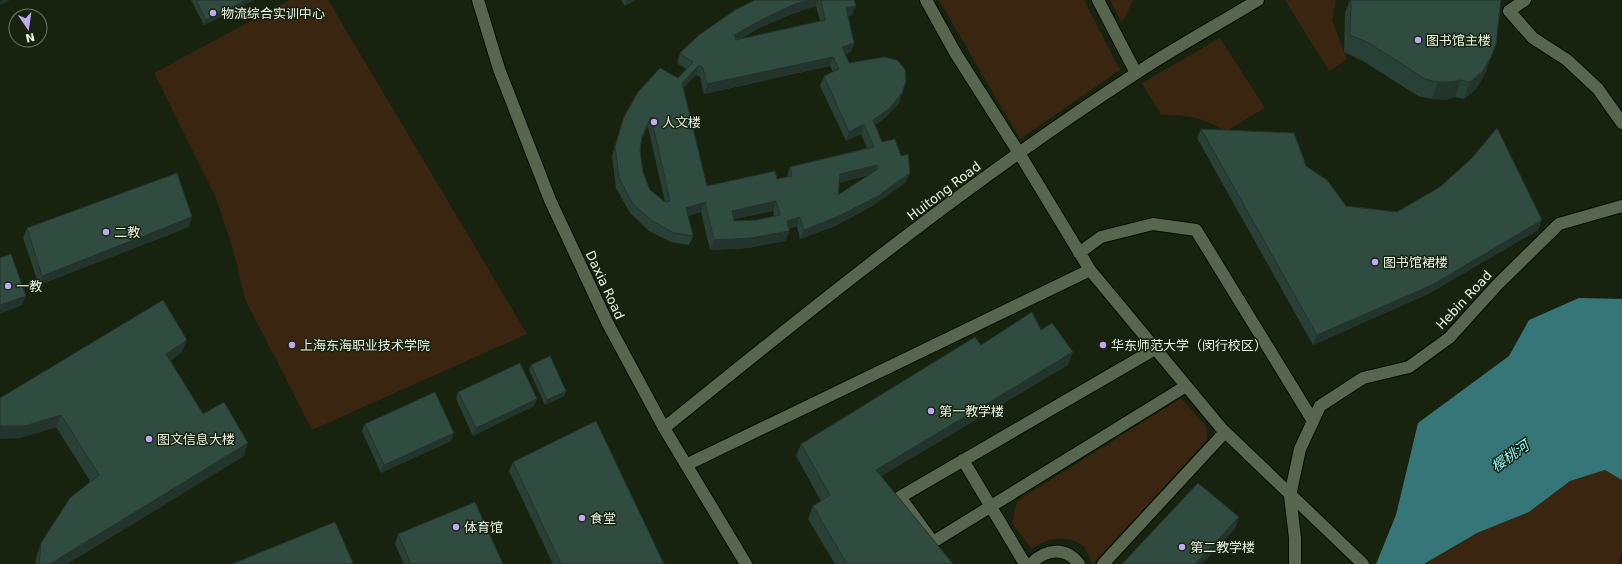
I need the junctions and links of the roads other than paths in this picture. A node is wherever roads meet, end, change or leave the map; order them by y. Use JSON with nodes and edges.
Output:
{"nodes":[{"id":1,"x":478,"y":0,"type":"edge"},
{"id":2,"x":926,"y":0,"type":"edge"},
{"id":3,"x":1098,"y":0,"type":"edge"},
{"id":4,"x":1258,"y":0,"type":"edge"},
{"id":5,"x":1525,"y":0,"type":"edge"},
{"id":6,"x":1136,"y":73,"type":"junction"},
{"id":7,"x":1622,"y":123,"type":"edge"},
{"id":8,"x":1019,"y":153,"type":"junction"},
{"id":9,"x":1622,"y":206,"type":"edge"},
{"id":10,"x":1079,"y":253,"type":"junction"},
{"id":11,"x":1090,"y":270,"type":"junction"},
{"id":12,"x":1155,"y":349,"type":"junction"},
{"id":13,"x":1186,"y":386,"type":"junction"},
{"id":14,"x":1313,"y":421,"type":"junction"},
{"id":15,"x":664,"y":428,"type":"junction"},
{"id":16,"x":1226,"y":432,"type":"junction"},
{"id":17,"x":963,"y":460,"type":"junction"},
{"id":18,"x":686,"y":465,"type":"junction"},
{"id":19,"x":1290,"y":496,"type":"junction"},
{"id":20,"x":991,"y":506,"type":"junction"},
{"id":21,"x":746,"y":564,"type":"edge"},
{"id":22,"x":1025,"y":564,"type":"edge"},
{"id":23,"x":1032,"y":564,"type":"edge"},
{"id":24,"x":1079,"y":564,"type":"edge"},
{"id":25,"x":1104,"y":564,"type":"edge"},
{"id":26,"x":1295,"y":564,"type":"edge"},
{"id":27,"x":1363,"y":564,"type":"edge"}],
"edges":[{"from":1,"to":15,"type":"street","name":"Daxia Road"},
{"from":2,"to":8,"type":"street"},
{"from":3,"to":6,"type":"street"},
{"from":4,"to":6,"type":"street","name":"Huitong Road"},
{"from":5,"to":7,"type":"street"},
{"from":6,"to":8,"type":"street","name":"Huitong Road"},
{"from":8,"to":10,"type":"street"},
{"from":8,"to":15,"type":"street","name":"Huitong Road"},
{"from":9,"to":14,"type":"street","name":"Hebin Road"},
{"from":10,"to":11,"type":"street"},
{"from":10,"to":14,"type":"street"},
{"from":11,"to":12,"type":"street"},
{"from":11,"to":18,"type":"street"},
{"from":12,"to":13,"type":"street"},
{"from":12,"to":17,"type":"street"},
{"from":13,"to":16,"type":"street"},
{"from":13,"to":20,"type":"street"},
{"from":14,"to":19,"type":"street","name":"Hebin Road"},
{"from":15,"to":18,"type":"street","name":"Daxia Road"},
{"from":16,"to":19,"type":"street"},
{"from":16,"to":25,"type":"street"},
{"from":17,"to":20,"type":"street"},
{"from":17,"to":20,"type":"street"},
{"from":18,"to":21,"type":"street","name":"Daxia Road"},
{"from":19,"to":26,"type":"street"},
{"from":19,"to":27,"type":"street"},
{"from":20,"to":22,"type":"street"},
{"from":23,"to":24,"type":"street"}]}
